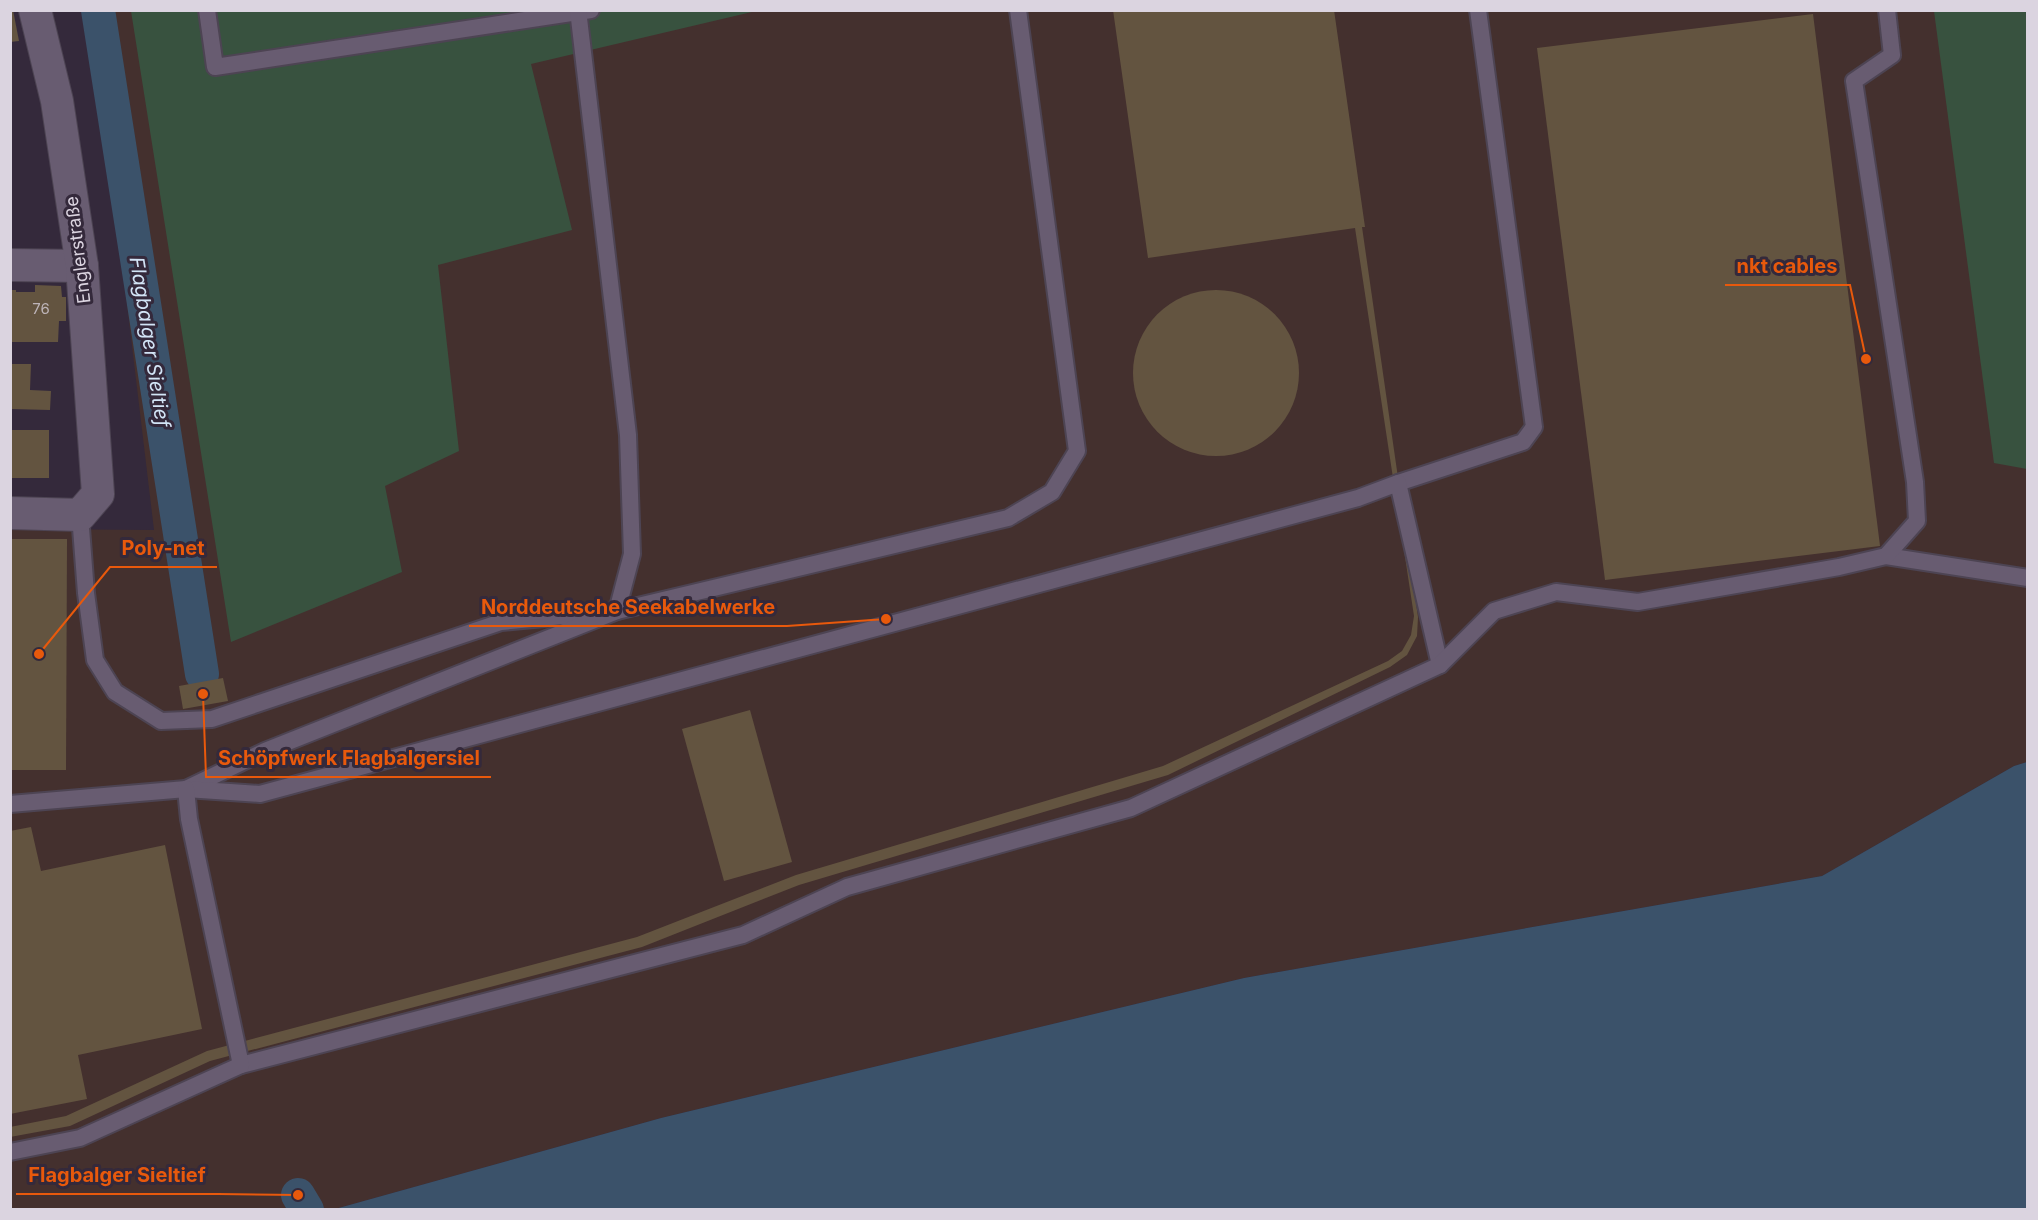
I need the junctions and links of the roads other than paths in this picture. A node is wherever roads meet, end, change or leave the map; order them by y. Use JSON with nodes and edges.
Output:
{"nodes":[{"id":1,"x":35,"y":10,"type":"edge"},
{"id":2,"x":207,"y":10,"type":"edge"},
{"id":3,"x":1018,"y":10,"type":"edge"},
{"id":4,"x":1478,"y":10,"type":"edge"},
{"id":5,"x":1887,"y":10,"type":"edge"},
{"id":6,"x":583,"y":11,"type":"edge"},
{"id":7,"x":10,"y":265,"type":"edge"},
{"id":8,"x":82,"y":266,"type":"junction"},
{"id":9,"x":1398,"y":483,"type":"junction"},
{"id":10,"x":89,"y":504,"type":"junction"},
{"id":11,"x":10,"y":513,"type":"edge"},
{"id":12,"x":1886,"y":556,"type":"junction"},
{"id":13,"x":2028,"y":578,"type":"edge"},
{"id":14,"x":618,"y":611,"type":"junction"},
{"id":15,"x":1440,"y":665,"type":"junction"},
{"id":16,"x":186,"y":789,"type":"junction"},
{"id":17,"x":10,"y":804,"type":"edge"},
{"id":18,"x":241,"y":1065,"type":"junction"},
{"id":19,"x":10,"y":1152,"type":"edge"}],
"edges":[{"from":1,"to":8,"type":"street","name":"Englerstraße"},
{"from":2,"to":6,"type":"lane"},
{"from":3,"to":14,"type":"lane"},
{"from":4,"to":9,"type":"lane"},
{"from":5,"to":12,"type":"lane"},
{"from":6,"to":14,"type":"lane"},
{"from":7,"to":8,"type":"street"},
{"from":8,"to":10,"type":"street","name":"Englerstraße"},
{"from":9,"to":15,"type":"lane"},
{"from":9,"to":16,"type":"lane"},
{"from":10,"to":11,"type":"street"},
{"from":10,"to":14,"type":"lane"},
{"from":12,"to":13,"type":"lane"},
{"from":12,"to":15,"type":"lane"},
{"from":14,"to":16,"type":"lane"},
{"from":15,"to":18,"type":"lane"},
{"from":16,"to":17,"type":"lane"},
{"from":16,"to":18,"type":"lane"},
{"from":18,"to":19,"type":"lane"}]}
